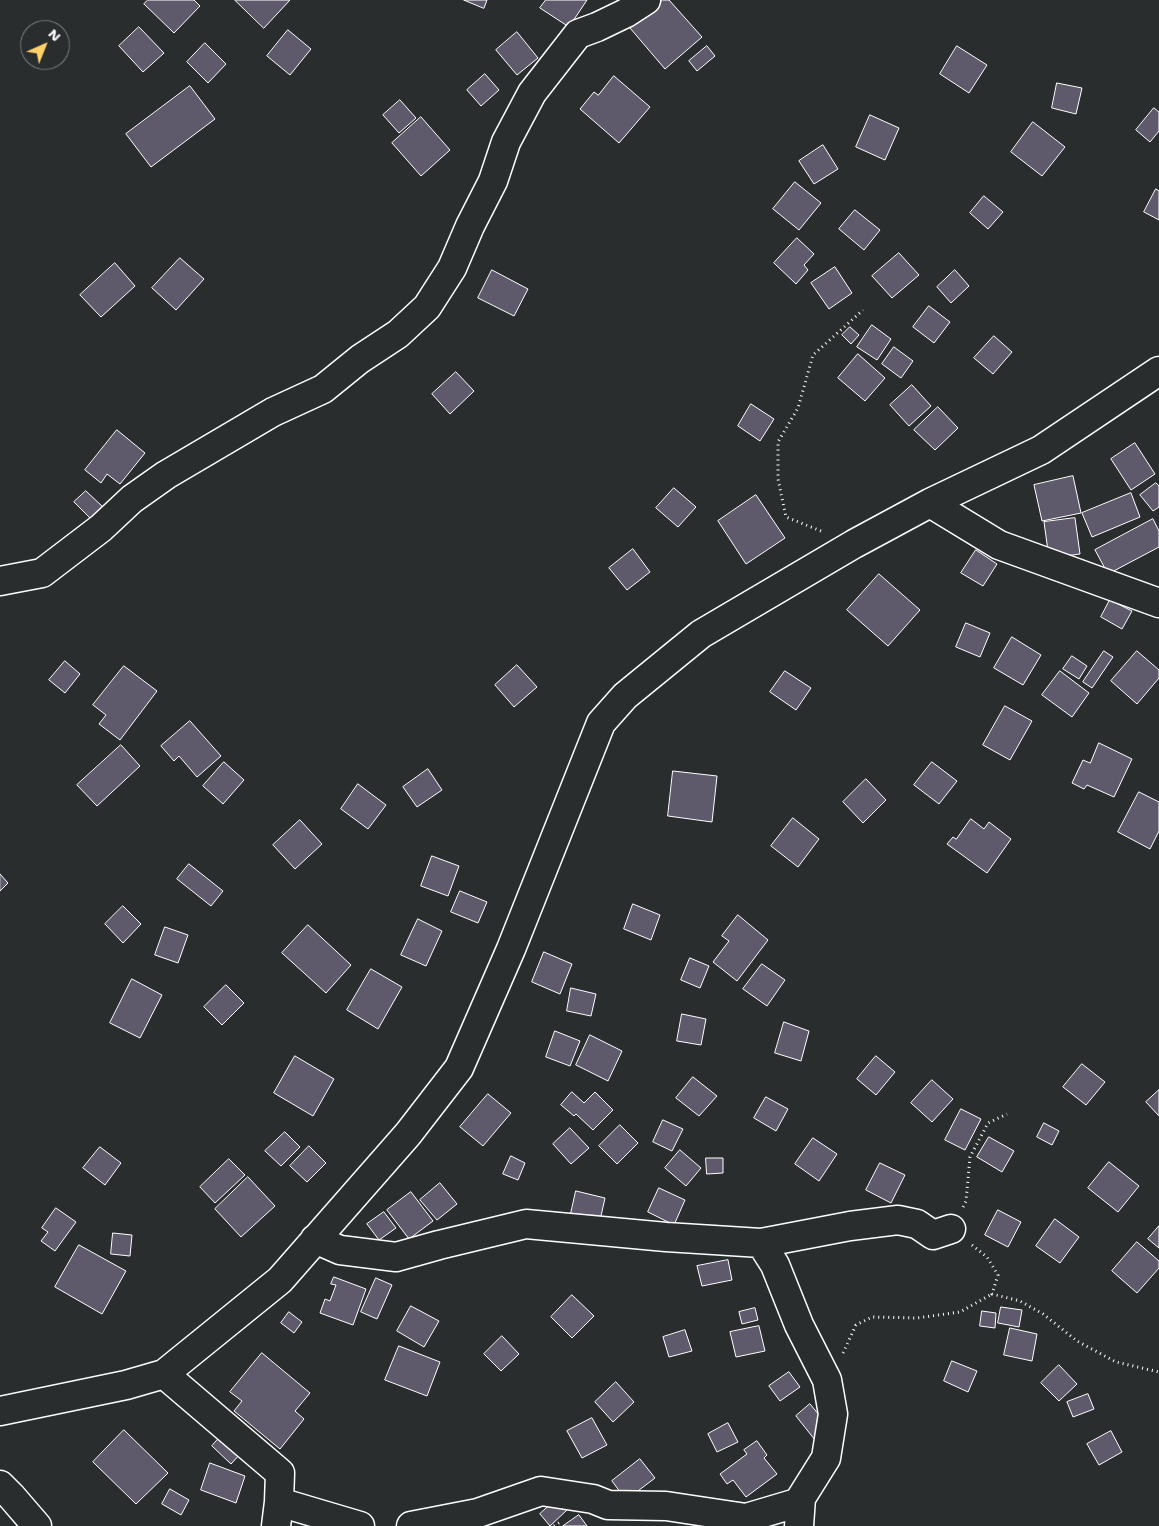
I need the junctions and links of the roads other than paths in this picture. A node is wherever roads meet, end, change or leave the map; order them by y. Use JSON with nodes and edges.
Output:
{"nodes":[{"id":1,"x":646,"y":0,"type":"edge"},
{"id":2,"x":1159,"y":371,"type":"edge"},
{"id":3,"x":930,"y":503,"type":"junction"},
{"id":4,"x":0,"y":581,"type":"edge"},
{"id":5,"x":1159,"y":603,"type":"edge"},
{"id":6,"x":952,"y":1229,"type":"road end"},
{"id":7,"x":315,"y":1239,"type":"junction"},
{"id":8,"x":760,"y":1243,"type":"junction"},
{"id":9,"x":164,"y":1374,"type":"junction"},
{"id":10,"x":0,"y":1411,"type":"edge"},
{"id":11,"x":0,"y":1486,"type":"edge"},
{"id":12,"x":278,"y":1514,"type":"edge"},
{"id":13,"x":800,"y":1514,"type":"edge"},
{"id":14,"x":37,"y":1526,"type":"edge"},
{"id":15,"x":360,"y":1526,"type":"edge"},
{"id":16,"x":410,"y":1526,"type":"edge"}],
"edges":[{"from":1,"to":4,"type":"street"},
{"from":2,"to":3,"type":"street"},
{"from":3,"to":5,"type":"street"},
{"from":3,"to":7,"type":"street"},
{"from":6,"to":8,"type":"street"},
{"from":7,"to":8,"type":"street"},
{"from":7,"to":9,"type":"street"},
{"from":8,"to":13,"type":"street"},
{"from":9,"to":10,"type":"street"},
{"from":9,"to":12,"type":"street"},
{"from":11,"to":14,"type":"street"},
{"from":12,"to":15,"type":"street"},
{"from":13,"to":16,"type":"street"}]}
